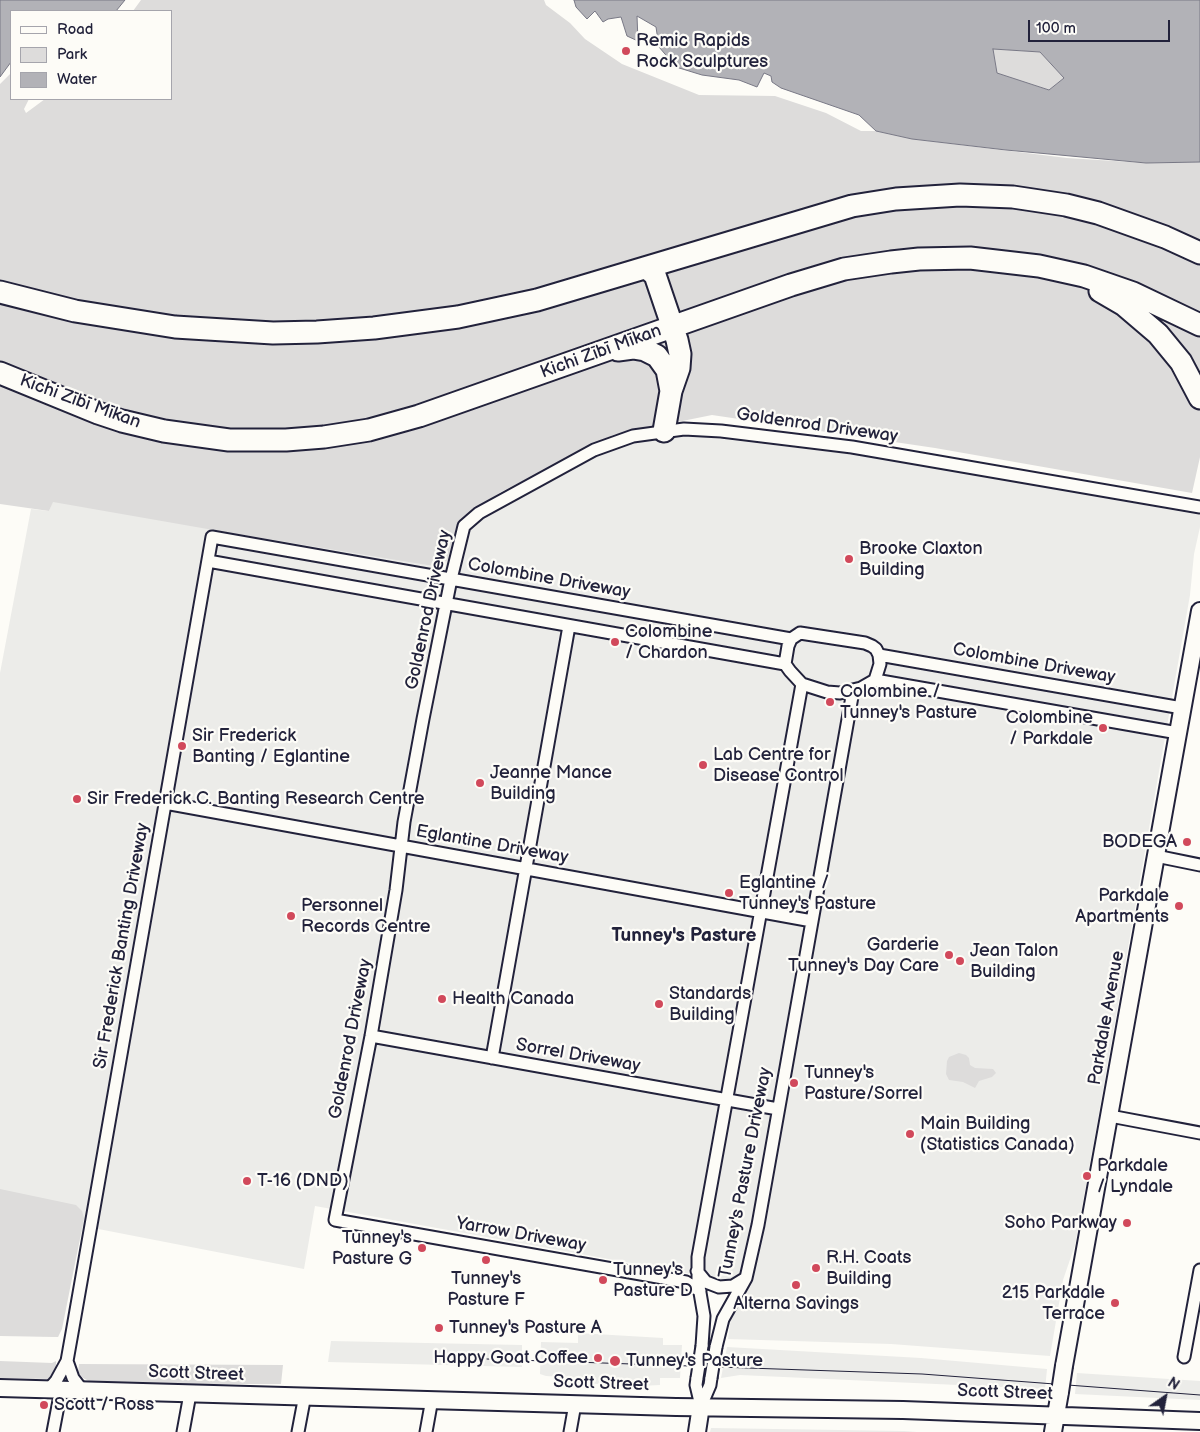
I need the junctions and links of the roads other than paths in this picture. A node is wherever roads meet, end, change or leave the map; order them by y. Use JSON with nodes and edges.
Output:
{"nodes":[{"id":1,"x":1200,"y":253,"type":"edge"},
{"id":2,"x":647,"y":268,"type":"junction"},
{"id":3,"x":1053,"y":268,"type":"junction"},
{"id":4,"x":0,"y":292,"type":"edge"},
{"id":5,"x":1200,"y":325,"type":"edge"},
{"id":6,"x":672,"y":326,"type":"junction"},
{"id":7,"x":606,"y":350,"type":"junction"},
{"id":8,"x":0,"y":373,"type":"edge"},
{"id":9,"x":672,"y":391,"type":"junction"},
{"id":10,"x":1200,"y":398,"type":"edge"},
{"id":11,"x":664,"y":431,"type":"junction"},
{"id":12,"x":1200,"y":507,"type":"edge"},
{"id":13,"x":212,"y":537,"type":"joint"},
{"id":14,"x":208,"y":561,"type":"junction"},
{"id":15,"x":451,"y":578,"type":"junction"},
{"id":16,"x":446,"y":603,"type":"junction"},
{"id":17,"x":1200,"y":611,"type":"edge"},
{"id":18,"x":569,"y":626,"type":"junction"},
{"id":19,"x":791,"y":639,"type":"junction"},
{"id":20,"x":879,"y":655,"type":"junction"},
{"id":21,"x":785,"y":664,"type":"junction"},
{"id":22,"x":875,"y":680,"type":"junction"},
{"id":23,"x":802,"y":684,"type":"junction"},
{"id":24,"x":853,"y":691,"type":"junction"},
{"id":25,"x":1182,"y":708,"type":"junction"},
{"id":26,"x":1178,"y":733,"type":"junction"},
{"id":27,"x":165,"y":803,"type":"junction"},
{"id":28,"x":401,"y":846,"type":"junction"},
{"id":29,"x":1156,"y":856,"type":"junction"},
{"id":30,"x":1200,"y":865,"type":"edge"},
{"id":31,"x":526,"y":869,"type":"junction"},
{"id":32,"x":760,"y":911,"type":"junction"},
{"id":33,"x":812,"y":921,"type":"junction"},
{"id":34,"x":371,"y":1036,"type":"junction"},
{"id":35,"x":492,"y":1058,"type":"junction"},
{"id":36,"x":726,"y":1100,"type":"junction"},
{"id":37,"x":778,"y":1109,"type":"junction"},
{"id":38,"x":1110,"y":1116,"type":"junction"},
{"id":39,"x":1200,"y":1133,"type":"edge"},
{"id":40,"x":334,"y":1220,"type":"joint"},
{"id":41,"x":1200,"y":1270,"type":"edge"},
{"id":42,"x":697,"y":1271,"type":"junction"},
{"id":43,"x":746,"y":1278,"type":"junction"},
{"id":44,"x":700,"y":1291,"type":"junction"},
{"id":45,"x":1184,"y":1357,"type":"dead end"},
{"id":46,"x":67,"y":1361,"type":"junction"},
{"id":47,"x":0,"y":1388,"type":"edge"},
{"id":48,"x":55,"y":1390,"type":"junction"},
{"id":49,"x":83,"y":1391,"type":"junction"},
{"id":50,"x":190,"y":1394,"type":"junction"},
{"id":51,"x":305,"y":1395,"type":"junction"},
{"id":52,"x":432,"y":1399,"type":"junction"},
{"id":53,"x":575,"y":1404,"type":"junction"},
{"id":54,"x":701,"y":1406,"type":"junction"},
{"id":55,"x":1056,"y":1414,"type":"junction"},
{"id":56,"x":1200,"y":1421,"type":"edge"},
{"id":57,"x":1171,"y":1426,"type":"edge"},
{"id":58,"x":53,"y":1432,"type":"edge"},
{"id":59,"x":183,"y":1432,"type":"edge"},
{"id":60,"x":298,"y":1432,"type":"edge"},
{"id":61,"x":426,"y":1432,"type":"edge"},
{"id":62,"x":570,"y":1432,"type":"edge"},
{"id":63,"x":697,"y":1432,"type":"edge"},
{"id":64,"x":1053,"y":1432,"type":"edge"}],
"edges":[{"from":1,"to":2,"type":"highway"},
{"from":2,"to":4,"type":"highway"},
{"from":2,"to":6,"type":"highway"},
{"from":3,"to":5,"type":"highway","name":"Kichi Zībī Mīkan"},
{"from":3,"to":6,"type":"highway","name":"Kichi Zībī Mīkan"},
{"from":3,"to":10,"type":"highway"},
{"from":6,"to":7,"type":"highway","name":"Kichi Zībī Mīkan"},
{"from":6,"to":9,"type":"highway"},
{"from":7,"to":8,"type":"highway","name":"Kichi Zībī Mīkan"},
{"from":7,"to":9,"type":"highway"},
{"from":9,"to":11,"type":"highway"},
{"from":11,"to":12,"type":"street","name":"Goldenrod Driveway"},
{"from":11,"to":15,"type":"street","name":"Goldenrod Driveway"},
{"from":13,"to":14,"type":"street","name":"Sir Frederick Banting Driveway"},
{"from":13,"to":15,"type":"street","name":"Colombine Driveway"},
{"from":14,"to":16,"type":"street"},
{"from":14,"to":27,"type":"street","name":"Sir Frederick Banting Driveway"},
{"from":15,"to":16,"type":"street","name":"Goldenrod Driveway"},
{"from":15,"to":19,"type":"street","name":"Colombine Driveway"},
{"from":16,"to":18,"type":"street"},
{"from":16,"to":28,"type":"street","name":"Goldenrod Driveway"},
{"from":17,"to":25,"type":"main road","name":"Parkdale Avenue"},
{"from":18,"to":21,"type":"street"},
{"from":18,"to":31,"type":"street"},
{"from":19,"to":20,"type":"street"},
{"from":19,"to":21,"type":"street"},
{"from":20,"to":22,"type":"street"},
{"from":20,"to":25,"type":"street","name":"Colombine Driveway"},
{"from":21,"to":23,"type":"street"},
{"from":22,"to":24,"type":"street"},
{"from":22,"to":26,"type":"street"},
{"from":23,"to":24,"type":"street"},
{"from":23,"to":32,"type":"street","name":"Tunney's Pasture Driveway"},
{"from":24,"to":33,"type":"street","name":"Tunney's Pasture Driveway"},
{"from":25,"to":26,"type":"main road","name":"Parkdale Avenue"},
{"from":26,"to":29,"type":"main road","name":"Parkdale Avenue"},
{"from":27,"to":28,"type":"street","name":"Eglantine Driveway"},
{"from":27,"to":46,"type":"street","name":"Sir Frederick Banting Driveway"},
{"from":28,"to":31,"type":"street","name":"Eglantine Driveway"},
{"from":28,"to":34,"type":"street","name":"Goldenrod Driveway"},
{"from":29,"to":30,"type":"street"},
{"from":29,"to":38,"type":"main road","name":"Parkdale Avenue"},
{"from":31,"to":32,"type":"street","name":"Eglantine Driveway"},
{"from":31,"to":35,"type":"street"},
{"from":32,"to":33,"type":"street","name":"Eglantine Driveway"},
{"from":32,"to":36,"type":"street","name":"Tunney's Pasture Driveway"},
{"from":33,"to":37,"type":"street","name":"Tunney's Pasture Driveway"},
{"from":34,"to":35,"type":"street","name":"Sorrel Driveway"},
{"from":34,"to":40,"type":"street","name":"Goldenrod Driveway"},
{"from":35,"to":36,"type":"street","name":"Sorrel Driveway"},
{"from":36,"to":37,"type":"street","name":"Sorrel Driveway"},
{"from":36,"to":42,"type":"street","name":"Tunney's Pasture Driveway"},
{"from":37,"to":43,"type":"street","name":"Tunney's Pasture Driveway"},
{"from":38,"to":39,"type":"street"},
{"from":38,"to":55,"type":"main road","name":"Parkdale Avenue","bridge":true},
{"from":40,"to":44,"type":"street","name":"Yarrow Driveway"},
{"from":41,"to":45,"type":"street"},
{"from":42,"to":43,"type":"street"},
{"from":42,"to":44,"type":"street","name":"Tunney's Pasture Driveway"},
{"from":43,"to":54,"type":"street","name":"Tunney's Pasture Driveway","bridge":true},
{"from":44,"to":54,"type":"street","name":"Tunney's Pasture Driveway","bridge":true},
{"from":46,"to":48,"type":"street","name":"Sir Frederick Banting Driveway"},
{"from":46,"to":49,"type":"street"},
{"from":47,"to":48,"type":"main road","name":"Scott Street"},
{"from":48,"to":49,"type":"main road","name":"Scott Street"},
{"from":48,"to":58,"type":"street"},
{"from":49,"to":50,"type":"main road","name":"Scott Street"},
{"from":50,"to":51,"type":"main road","name":"Scott Street"},
{"from":50,"to":59,"type":"street"},
{"from":51,"to":52,"type":"main road","name":"Scott Street"},
{"from":51,"to":60,"type":"street"},
{"from":52,"to":53,"type":"main road","name":"Scott Street"},
{"from":52,"to":61,"type":"street"},
{"from":53,"to":54,"type":"main road","name":"Scott Street"},
{"from":53,"to":62,"type":"street"},
{"from":54,"to":55,"type":"main road","name":"Scott Street"},
{"from":54,"to":63,"type":"main road"},
{"from":55,"to":57,"type":"main road","name":"Scott Street"},
{"from":55,"to":64,"type":"main road","name":"Parkdale Avenue"},
{"from":56,"to":57,"type":"main road","name":"Scott Street"}]}
